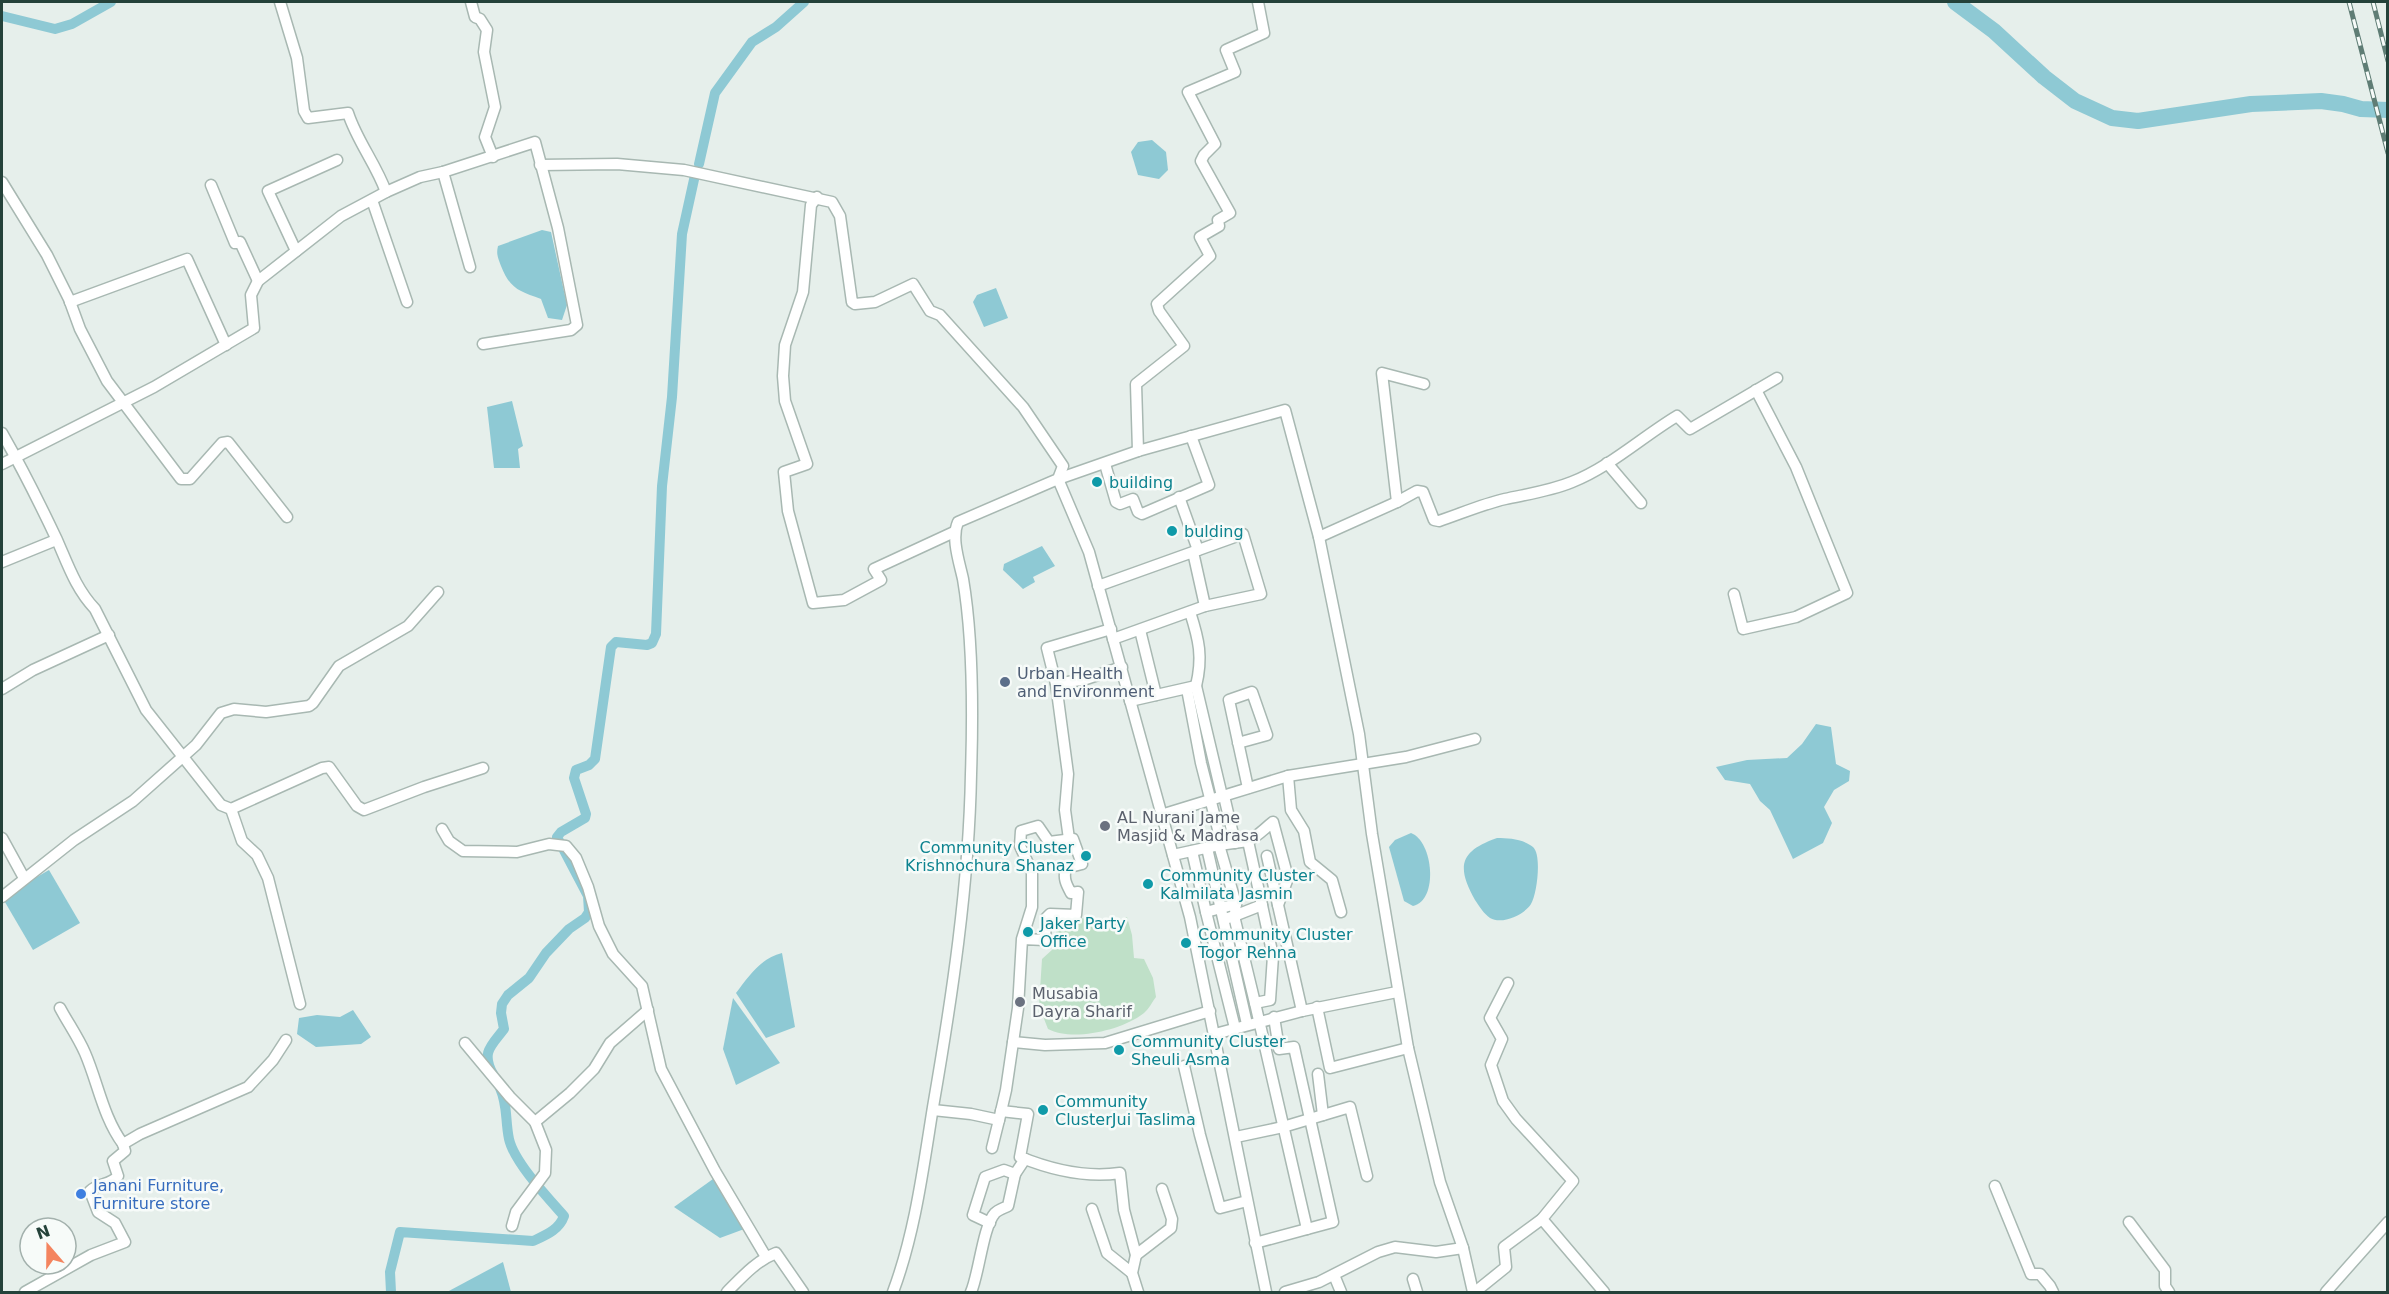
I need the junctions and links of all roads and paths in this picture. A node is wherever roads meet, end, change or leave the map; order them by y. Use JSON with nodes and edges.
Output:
{"nodes":[{"id":1,"x":279,"y":2,"type":"edge"},
{"id":2,"x":471,"y":2,"type":"edge"},
{"id":3,"x":1258,"y":2,"type":"edge"},
{"id":4,"x":493,"y":157,"type":"junction"},
{"id":5,"x":338,"y":160,"type":"dead end"},
{"id":6,"x":540,"y":165,"type":"junction"},
{"id":7,"x":443,"y":172,"type":"junction"},
{"id":8,"x":2,"y":182,"type":"edge"},
{"id":9,"x":211,"y":185,"type":"dead end"},
{"id":10,"x":386,"y":192,"type":"junction"},
{"id":11,"x":817,"y":197,"type":"junction"},
{"id":12,"x":372,"y":200,"type":"junction"},
{"id":13,"x":296,"y":251,"type":"junction"},
{"id":14,"x":470,"y":267,"type":"dead end"},
{"id":15,"x":258,"y":281,"type":"junction"},
{"id":16,"x":70,"y":302,"type":"junction"},
{"id":17,"x":407,"y":302,"type":"dead end"},
{"id":18,"x":483,"y":344,"type":"dead end"},
{"id":19,"x":226,"y":345,"type":"junction"},
{"id":20,"x":1777,"y":378,"type":"dead end"},
{"id":21,"x":1424,"y":384,"type":"dead end"},
{"id":22,"x":1756,"y":390,"type":"junction"},
{"id":23,"x":124,"y":402,"type":"junction"},
{"id":24,"x":2,"y":433,"type":"edge"},
{"id":25,"x":1191,"y":436,"type":"junction"},
{"id":26,"x":1138,"y":451,"type":"junction"},
{"id":27,"x":15,"y":457,"type":"junction"},
{"id":28,"x":1607,"y":463,"type":"junction"},
{"id":29,"x":2,"y":464,"type":"edge"},
{"id":30,"x":1105,"y":464,"type":"junction"},
{"id":31,"x":1058,"y":479,"type":"junction"},
{"id":32,"x":1179,"y":497,"type":"junction"},
{"id":33,"x":1397,"y":502,"type":"junction"},
{"id":34,"x":1641,"y":503,"type":"dead end"},
{"id":35,"x":287,"y":517,"type":"dead end"},
{"id":36,"x":954,"y":532,"type":"junction"},
{"id":37,"x":1319,"y":537,"type":"junction"},
{"id":38,"x":56,"y":540,"type":"junction"},
{"id":39,"x":1195,"y":551,"type":"junction"},
{"id":40,"x":2,"y":562,"type":"edge"},
{"id":41,"x":1098,"y":586,"type":"junction"},
{"id":42,"x":438,"y":592,"type":"dead end"},
{"id":43,"x":1734,"y":594,"type":"dead end"},
{"id":44,"x":1205,"y":606,"type":"junction"},
{"id":45,"x":1190,"y":612,"type":"junction"},
{"id":46,"x":1140,"y":630,"type":"junction"},
{"id":47,"x":1112,"y":634,"type":"junction"},
{"id":48,"x":109,"y":635,"type":"junction"},
{"id":49,"x":1122,"y":667,"type":"junction"},
{"id":50,"x":1056,"y":684,"type":"junction"},
{"id":51,"x":1191,"y":687,"type":"junction"},
{"id":52,"x":2,"y":688,"type":"edge"},
{"id":53,"x":1156,"y":695,"type":"junction"},
{"id":54,"x":1130,"y":701,"type":"junction"},
{"id":55,"x":1475,"y":739,"type":"dead end"},
{"id":56,"x":1238,"y":742,"type":"junction"},
{"id":57,"x":182,"y":756,"type":"junction"},
{"id":58,"x":1364,"y":764,"type":"junction"},
{"id":59,"x":483,"y":768,"type":"dead end"},
{"id":60,"x":1288,"y":776,"type":"junction"},
{"id":61,"x":1248,"y":788,"type":"junction"},
{"id":62,"x":1223,"y":796,"type":"junction"},
{"id":63,"x":1209,"y":800,"type":"junction"},
{"id":64,"x":231,"y":809,"type":"junction"},
{"id":65,"x":1161,"y":815,"type":"junction"},
{"id":66,"x":442,"y":828,"type":"dead end"},
{"id":67,"x":2,"y":838,"type":"edge"},
{"id":68,"x":1069,"y":839,"type":"junction"},
{"id":69,"x":1248,"y":841,"type":"junction"},
{"id":70,"x":1235,"y":843,"type":"junction"},
{"id":71,"x":1220,"y":845,"type":"junction"},
{"id":72,"x":1207,"y":848,"type":"junction"},
{"id":73,"x":1192,"y":851,"type":"junction"},
{"id":74,"x":1173,"y":855,"type":"junction"},
{"id":75,"x":1267,"y":856,"type":"dead end"},
{"id":76,"x":24,"y":878,"type":"junction"},
{"id":77,"x":2,"y":897,"type":"edge"},
{"id":78,"x":1262,"y":905,"type":"junction"},
{"id":79,"x":1278,"y":905,"type":"junction"},
{"id":80,"x":1206,"y":912,"type":"junction"},
{"id":81,"x":1229,"y":912,"type":"junction"},
{"id":82,"x":1341,"y":912,"type":"dead end"},
{"id":83,"x":1022,"y":939,"type":"junction"},
{"id":84,"x":1508,"y":983,"type":"dead end"},
{"id":85,"x":1397,"y":992,"type":"junction"},
{"id":86,"x":1255,"y":1003,"type":"junction"},
{"id":87,"x":300,"y":1004,"type":"dead end"},
{"id":88,"x":60,"y":1008,"type":"dead end"},
{"id":89,"x":1317,"y":1008,"type":"junction"},
{"id":90,"x":648,"y":1010,"type":"junction"},
{"id":91,"x":1210,"y":1011,"type":"junction"},
{"id":92,"x":1302,"y":1011,"type":"junction"},
{"id":93,"x":1274,"y":1017,"type":"junction"},
{"id":94,"x":1253,"y":1023,"type":"junction"},
{"id":95,"x":1235,"y":1028,"type":"junction"},
{"id":96,"x":1215,"y":1034,"type":"junction"},
{"id":97,"x":286,"y":1040,"type":"dead end"},
{"id":98,"x":1013,"y":1042,"type":"junction"},
{"id":99,"x":465,"y":1043,"type":"dead end"},
{"id":100,"x":1407,"y":1048,"type":"junction"},
{"id":101,"x":1184,"y":1066,"type":"dead end"},
{"id":102,"x":1318,"y":1074,"type":"dead end"},
{"id":103,"x":933,"y":1110,"type":"junction"},
{"id":104,"x":1000,"y":1115,"type":"junction"},
{"id":105,"x":1323,"y":1115,"type":"junction"},
{"id":106,"x":1311,"y":1119,"type":"junction"},
{"id":107,"x":535,"y":1122,"type":"junction"},
{"id":108,"x":1283,"y":1127,"type":"junction"},
{"id":109,"x":1236,"y":1137,"type":"junction"},
{"id":110,"x":123,"y":1144,"type":"junction"},
{"id":111,"x":992,"y":1148,"type":"dead end"},
{"id":112,"x":1025,"y":1159,"type":"junction"},
{"id":113,"x":1015,"y":1174,"type":"junction"},
{"id":114,"x":1367,"y":1176,"type":"dead end"},
{"id":115,"x":1995,"y":1186,"type":"dead end"},
{"id":116,"x":1162,"y":1189,"type":"dead end"},
{"id":117,"x":1247,"y":1201,"type":"junction"},
{"id":118,"x":1092,"y":1209,"type":"dead end"},
{"id":119,"x":1542,"y":1219,"type":"junction"},
{"id":120,"x":2129,"y":1222,"type":"dead end"},
{"id":121,"x":2388,"y":1222,"type":"edge"},
{"id":122,"x":990,"y":1223,"type":"junction"},
{"id":123,"x":512,"y":1226,"type":"dead end"},
{"id":124,"x":1307,"y":1228,"type":"junction"},
{"id":125,"x":1255,"y":1243,"type":"junction"},
{"id":126,"x":1463,"y":1248,"type":"junction"},
{"id":127,"x":1136,"y":1255,"type":"junction"},
{"id":128,"x":766,"y":1257,"type":"junction"},
{"id":129,"x":1132,"y":1273,"type":"junction"},
{"id":130,"x":1334,"y":1275,"type":"junction"},
{"id":131,"x":1413,"y":1280,"type":"dead end"},
{"id":132,"x":25,"y":1293,"type":"edge"},
{"id":133,"x":727,"y":1293,"type":"edge"},
{"id":134,"x":803,"y":1293,"type":"edge"},
{"id":135,"x":893,"y":1293,"type":"edge"},
{"id":136,"x":971,"y":1293,"type":"edge"},
{"id":137,"x":1138,"y":1293,"type":"edge"},
{"id":138,"x":1266,"y":1293,"type":"edge"},
{"id":139,"x":1286,"y":1293,"type":"edge"},
{"id":140,"x":1341,"y":1293,"type":"edge"},
{"id":141,"x":1417,"y":1293,"type":"edge"},
{"id":142,"x":1474,"y":1293,"type":"edge"},
{"id":143,"x":1604,"y":1293,"type":"edge"},
{"id":144,"x":2053,"y":1293,"type":"edge"},
{"id":145,"x":2169,"y":1293,"type":"edge"},
{"id":146,"x":2326,"y":1293,"type":"edge"}],
"edges":[{"from":1,"to":10,"type":"street"},
{"from":2,"to":4,"type":"street"},
{"from":3,"to":26,"type":"street"},
{"from":4,"to":6,"type":"street"},
{"from":4,"to":7,"type":"street"},
{"from":5,"to":13,"type":"street"},
{"from":6,"to":11,"type":"street"},
{"from":6,"to":18,"type":"street"},
{"from":7,"to":10,"type":"street"},
{"from":7,"to":14,"type":"street"},
{"from":8,"to":16,"type":"street"},
{"from":9,"to":15,"type":"street"},
{"from":10,"to":12,"type":"street"},
{"from":11,"to":31,"type":"street"},
{"from":11,"to":36,"type":"street"},
{"from":12,"to":13,"type":"street"},
{"from":12,"to":17,"type":"street"},
{"from":13,"to":15,"type":"street"},
{"from":15,"to":19,"type":"street"},
{"from":16,"to":19,"type":"street"},
{"from":16,"to":23,"type":"street"},
{"from":19,"to":23,"type":"street"},
{"from":20,"to":22,"type":"street"},
{"from":21,"to":33,"type":"street"},
{"from":22,"to":28,"type":"street"},
{"from":22,"to":43,"type":"street"},
{"from":23,"to":27,"type":"street"},
{"from":23,"to":35,"type":"street"},
{"from":24,"to":27,"type":"street"},
{"from":25,"to":26,"type":"street"},
{"from":25,"to":32,"type":"street"},
{"from":25,"to":37,"type":"street"},
{"from":26,"to":30,"type":"street"},
{"from":27,"to":29,"type":"street"},
{"from":27,"to":38,"type":"street"},
{"from":28,"to":33,"type":"street"},
{"from":28,"to":34,"type":"street"},
{"from":30,"to":31,"type":"street"},
{"from":30,"to":32,"type":"street"},
{"from":31,"to":36,"type":"street"},
{"from":31,"to":41,"type":"street"},
{"from":32,"to":39,"type":"street"},
{"from":33,"to":37,"type":"street"},
{"from":36,"to":103,"type":"street"},
{"from":37,"to":58,"type":"street"},
{"from":38,"to":40,"type":"street"},
{"from":38,"to":48,"type":"street"},
{"from":39,"to":41,"type":"street"},
{"from":39,"to":44,"type":"street"},
{"from":39,"to":44,"type":"street"},
{"from":41,"to":47,"type":"street"},
{"from":42,"to":57,"type":"street"},
{"from":44,"to":45,"type":"street"},
{"from":45,"to":46,"type":"street"},
{"from":45,"to":51,"type":"street"},
{"from":46,"to":47,"type":"street"},
{"from":46,"to":53,"type":"street"},
{"from":47,"to":49,"type":"street"},
{"from":47,"to":50,"type":"street"},
{"from":48,"to":52,"type":"street"},
{"from":48,"to":57,"type":"street"},
{"from":49,"to":50,"type":"street"},
{"from":49,"to":54,"type":"street"},
{"from":50,"to":68,"type":"street"},
{"from":51,"to":53,"type":"street"},
{"from":51,"to":62,"type":"street"},
{"from":51,"to":63,"type":"street"},
{"from":53,"to":54,"type":"street"},
{"from":54,"to":65,"type":"street"},
{"from":55,"to":58,"type":"street"},
{"from":56,"to":56,"type":"street"},
{"from":56,"to":61,"type":"street"},
{"from":57,"to":64,"type":"street"},
{"from":57,"to":76,"type":"street"},
{"from":58,"to":60,"type":"street"},
{"from":58,"to":85,"type":"street"},
{"from":59,"to":64,"type":"street"},
{"from":60,"to":61,"type":"street"},
{"from":60,"to":82,"type":"street"},
{"from":61,"to":62,"type":"street"},
{"from":62,"to":63,"type":"street"},
{"from":62,"to":70,"type":"street"},
{"from":63,"to":65,"type":"street"},
{"from":63,"to":71,"type":"street"},
{"from":64,"to":87,"type":"street"},
{"from":65,"to":74,"type":"street"},
{"from":66,"to":90,"type":"street"},
{"from":67,"to":76,"type":"street"},
{"from":68,"to":83,"type":"street"},
{"from":68,"to":83,"type":"street"},
{"from":69,"to":70,"type":"street"},
{"from":69,"to":78,"type":"street"},
{"from":69,"to":79,"type":"street"},
{"from":70,"to":71,"type":"street"},
{"from":71,"to":72,"type":"street"},
{"from":71,"to":81,"type":"street"},
{"from":72,"to":73,"type":"street"},
{"from":72,"to":81,"type":"street"},
{"from":73,"to":74,"type":"street"},
{"from":73,"to":80,"type":"street"},
{"from":74,"to":91,"type":"street"},
{"from":75,"to":79,"type":"street"},
{"from":76,"to":77,"type":"street"},
{"from":78,"to":81,"type":"street"},
{"from":78,"to":86,"type":"street"},
{"from":79,"to":92,"type":"street"},
{"from":80,"to":81,"type":"street"},
{"from":80,"to":95,"type":"street"},
{"from":81,"to":86,"type":"street"},
{"from":81,"to":94,"type":"street"},
{"from":83,"to":98,"type":"street"},
{"from":84,"to":119,"type":"street"},
{"from":85,"to":89,"type":"street"},
{"from":85,"to":100,"type":"street"},
{"from":86,"to":94,"type":"street"},
{"from":88,"to":110,"type":"street"},
{"from":89,"to":92,"type":"street"},
{"from":89,"to":100,"type":"street"},
{"from":90,"to":107,"type":"street"},
{"from":90,"to":128,"type":"street"},
{"from":91,"to":96,"type":"street"},
{"from":91,"to":98,"type":"street"},
{"from":92,"to":93,"type":"street"},
{"from":93,"to":94,"type":"street"},
{"from":93,"to":106,"type":"street"},
{"from":94,"to":95,"type":"street"},
{"from":94,"to":108,"type":"street"},
{"from":95,"to":96,"type":"street"},
{"from":96,"to":109,"type":"street"},
{"from":97,"to":110,"type":"street"},
{"from":98,"to":104,"type":"street"},
{"from":99,"to":107,"type":"street"},
{"from":100,"to":126,"type":"street"},
{"from":101,"to":117,"type":"street"},
{"from":102,"to":105,"type":"street"},
{"from":103,"to":104,"type":"street"},
{"from":103,"to":135,"type":"street"},
{"from":104,"to":111,"type":"street"},
{"from":104,"to":112,"type":"street"},
{"from":105,"to":106,"type":"street"},
{"from":105,"to":114,"type":"street"},
{"from":106,"to":108,"type":"street"},
{"from":106,"to":124,"type":"street"},
{"from":107,"to":123,"type":"street"},
{"from":108,"to":109,"type":"street"},
{"from":108,"to":124,"type":"street"},
{"from":109,"to":117,"type":"street"},
{"from":110,"to":132,"type":"street"},
{"from":112,"to":113,"type":"street"},
{"from":112,"to":127,"type":"street"},
{"from":113,"to":122,"type":"street"},
{"from":113,"to":122,"type":"street"},
{"from":115,"to":144,"type":"street"},
{"from":116,"to":127,"type":"street"},
{"from":117,"to":125,"type":"street"},
{"from":118,"to":129,"type":"street"},
{"from":119,"to":142,"type":"street"},
{"from":119,"to":143,"type":"street"},
{"from":120,"to":145,"type":"street"},
{"from":121,"to":146,"type":"street"},
{"from":122,"to":136,"type":"street"},
{"from":124,"to":125,"type":"street"},
{"from":125,"to":138,"type":"street"},
{"from":126,"to":130,"type":"street"},
{"from":126,"to":142,"type":"street"},
{"from":127,"to":129,"type":"street"},
{"from":128,"to":133,"type":"street"},
{"from":128,"to":134,"type":"street"},
{"from":129,"to":137,"type":"street"},
{"from":130,"to":139,"type":"street"},
{"from":130,"to":140,"type":"street"},
{"from":131,"to":141,"type":"street"}]}
